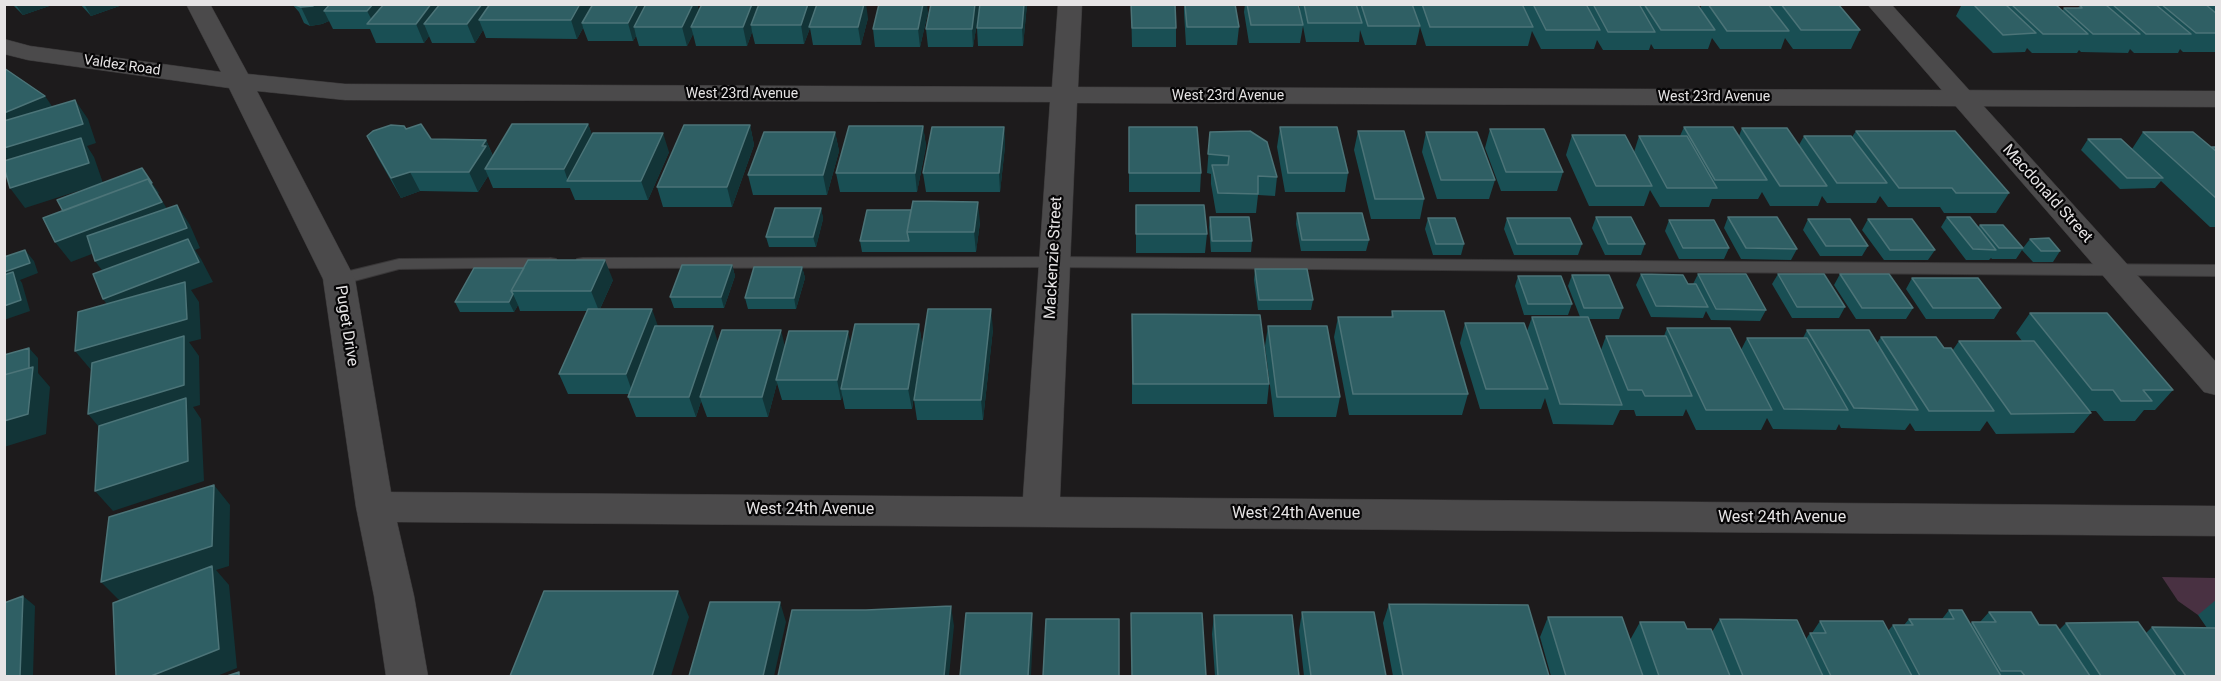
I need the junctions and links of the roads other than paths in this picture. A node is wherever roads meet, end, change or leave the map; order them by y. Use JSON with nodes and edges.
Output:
{"nodes":[{"id":1,"x":198,"y":4,"type":"edge"},
{"id":2,"x":1071,"y":4,"type":"edge"},
{"id":3,"x":1878,"y":4,"type":"edge"},
{"id":4,"x":4,"y":46,"type":"edge"},
{"id":5,"x":239,"y":81,"type":"junction"},
{"id":6,"x":1065,"y":95,"type":"junction"},
{"id":7,"x":1961,"y":98,"type":"junction"},
{"id":8,"x":2217,"y":99,"type":"edge"},
{"id":9,"x":1053,"y":262,"type":"junction"},
{"id":10,"x":2116,"y":270,"type":"junction"},
{"id":11,"x":2217,"y":271,"type":"edge"},
{"id":12,"x":339,"y":279,"type":"junction"},
{"id":13,"x":2217,"y":383,"type":"edge"},
{"id":14,"x":375,"y":507,"type":"junction"},
{"id":15,"x":1041,"y":512,"type":"junction"},
{"id":16,"x":2217,"y":521,"type":"edge"},
{"id":17,"x":407,"y":676,"type":"edge"}],
"edges":[{"from":1,"to":5,"type":"street","name":"Puget Drive"},
{"from":2,"to":6,"type":"street","name":"Mackenzie Street"},
{"from":3,"to":7,"type":"street","name":"Macdonald Street"},
{"from":4,"to":5,"type":"street","name":"Valdez Road"},
{"from":5,"to":6,"type":"street","name":"West 23rd Avenue"},
{"from":5,"to":12,"type":"street","name":"Puget Drive"},
{"from":6,"to":7,"type":"street","name":"West 23rd Avenue"},
{"from":6,"to":9,"type":"street","name":"Mackenzie Street"},
{"from":7,"to":8,"type":"street","name":"West 23rd Avenue"},
{"from":7,"to":10,"type":"street","name":"Macdonald Street"},
{"from":9,"to":10,"type":"lane"},
{"from":9,"to":12,"type":"lane"},
{"from":9,"to":15,"type":"street","name":"Mackenzie Street"},
{"from":10,"to":11,"type":"lane"},
{"from":10,"to":13,"type":"street","name":"Macdonald Street"},
{"from":12,"to":14,"type":"street","name":"Puget Drive"},
{"from":14,"to":15,"type":"street","name":"West 24th Avenue"},
{"from":14,"to":17,"type":"street","name":"Puget Drive"},
{"from":15,"to":16,"type":"street","name":"West 24th Avenue"}]}
